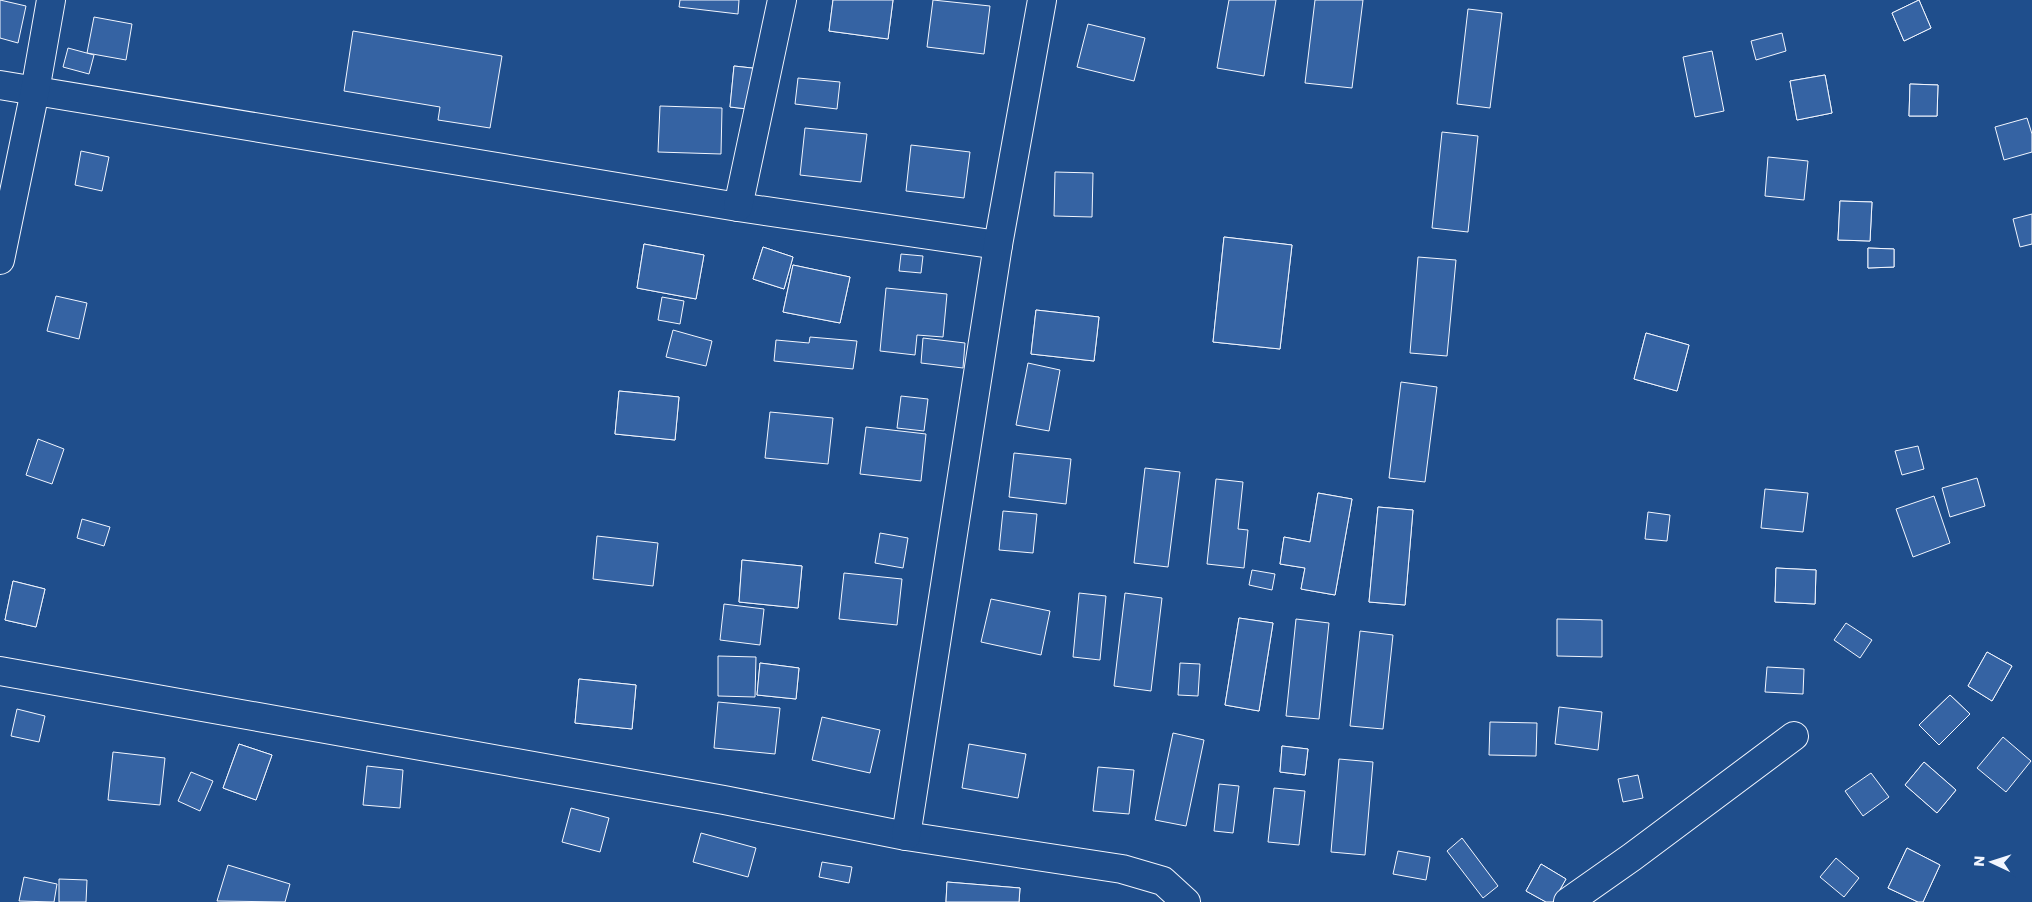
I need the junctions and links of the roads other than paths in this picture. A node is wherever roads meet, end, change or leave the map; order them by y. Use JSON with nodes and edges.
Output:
{"nodes":[{"id":1,"x":51,"y":0,"type":"edge"},
{"id":2,"x":782,"y":0,"type":"edge"},
{"id":3,"x":1042,"y":0,"type":"edge"},
{"id":4,"x":0,"y":86,"type":"edge"},
{"id":5,"x":35,"y":91,"type":"junction"},
{"id":6,"x":738,"y":207,"type":"junction"},
{"id":7,"x":998,"y":245,"type":"junction"},
{"id":8,"x":0,"y":260,"type":"edge"},
{"id":9,"x":0,"y":671,"type":"edge"},
{"id":10,"x":1794,"y":736,"type":"dead end"},
{"id":11,"x":906,"y":836,"type":"junction"},
{"id":12,"x":1186,"y":902,"type":"edge"},
{"id":13,"x":1568,"y":902,"type":"edge"}],
"edges":[{"from":1,"to":5,"type":"street"},
{"from":2,"to":6,"type":"street"},
{"from":3,"to":7,"type":"street"},
{"from":4,"to":5,"type":"street"},
{"from":5,"to":6,"type":"street"},
{"from":5,"to":8,"type":"street"},
{"from":6,"to":7,"type":"street"},
{"from":7,"to":11,"type":"street"},
{"from":9,"to":11,"type":"street"},
{"from":10,"to":13,"type":"street"},
{"from":11,"to":12,"type":"street"}]}
